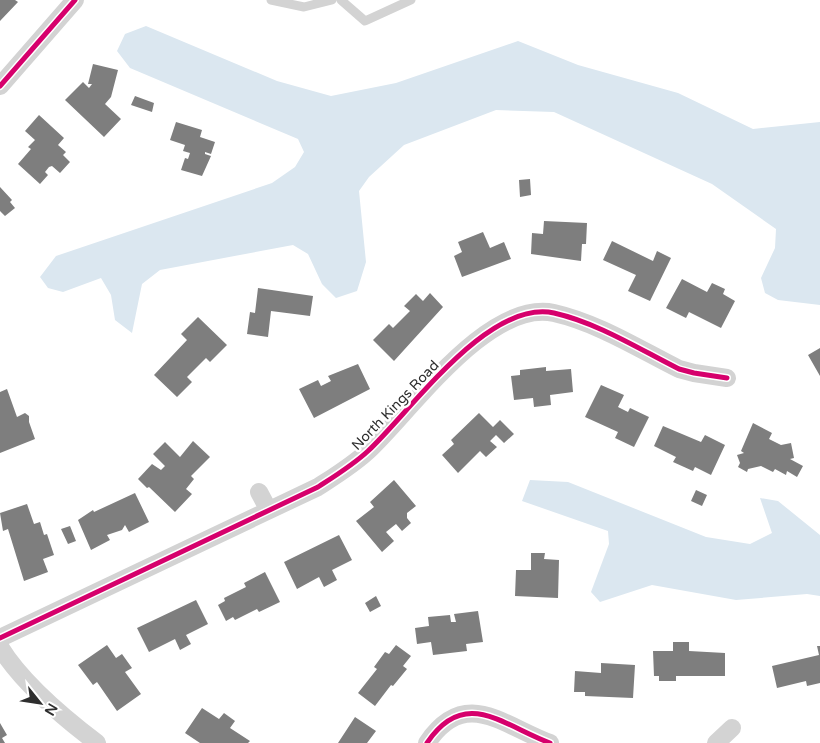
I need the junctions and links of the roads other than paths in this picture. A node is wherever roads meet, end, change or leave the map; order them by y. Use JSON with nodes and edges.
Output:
{"nodes":[{"id":1,"x":75,"y":0,"type":"edge"},
{"id":2,"x":271,"y":0,"type":"edge"},
{"id":3,"x":332,"y":0,"type":"edge"},
{"id":4,"x":341,"y":0,"type":"edge"},
{"id":5,"x":411,"y":0,"type":"edge"},
{"id":6,"x":0,"y":86,"type":"edge"},
{"id":7,"x":727,"y":378,"type":"dead end"},
{"id":8,"x":259,"y":492,"type":"dead end"},
{"id":9,"x":268,"y":509,"type":"junction"},
{"id":10,"x":0,"y":638,"type":"edge"},
{"id":11,"x":0,"y":647,"type":"edge"},
{"id":12,"x":732,"y":728,"type":"dead end"},
{"id":13,"x":97,"y":743,"type":"edge"},
{"id":14,"x":428,"y":743,"type":"edge"},
{"id":15,"x":550,"y":743,"type":"edge"},
{"id":16,"x":716,"y":743,"type":"edge"}],
"edges":[{"from":1,"to":6,"type":"street"},
{"from":2,"to":3,"type":"lane"},
{"from":4,"to":5,"type":"lane"},
{"from":7,"to":9,"type":"street","name":"North Kings Road"},
{"from":8,"to":9,"type":"street"},
{"from":9,"to":10,"type":"street","name":"North Kings Road"},
{"from":11,"to":13,"type":"street"},
{"from":12,"to":16,"type":"street"},
{"from":14,"to":15,"type":"street"}]}
